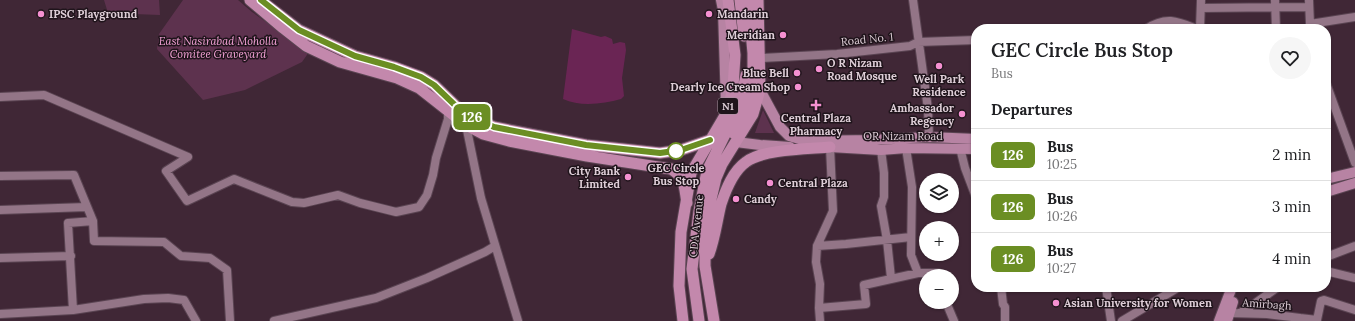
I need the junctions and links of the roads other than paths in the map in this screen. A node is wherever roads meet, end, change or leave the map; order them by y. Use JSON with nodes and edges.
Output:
{"nodes":[{"id":1,"x":250,"y":0,"type":"edge"},
{"id":2,"x":261,"y":0,"type":"edge"},
{"id":3,"x":721,"y":0,"type":"edge"},
{"id":4,"x":728,"y":0,"type":"edge"},
{"id":5,"x":740,"y":0,"type":"edge"},
{"id":6,"x":748,"y":0,"type":"edge"},
{"id":7,"x":758,"y":0,"type":"edge"},
{"id":8,"x":913,"y":0,"type":"edge"},
{"id":9,"x":1201,"y":4,"type":"edge"},
{"id":10,"x":1276,"y":4,"type":"edge"},
{"id":11,"x":1309,"y":4,"type":"edge"},
{"id":12,"x":1355,"y":16,"type":"edge"},
{"id":13,"x":1155,"y":24,"type":"edge"},
{"id":14,"x":1183,"y":24,"type":"edge"},
{"id":15,"x":1200,"y":24,"type":"edge"},
{"id":16,"x":1276,"y":24,"type":"edge"},
{"id":17,"x":1309,"y":24,"type":"edge"},
{"id":18,"x":1318,"y":24,"type":"edge"},
{"id":19,"x":971,"y":40,"type":"edge"},
{"id":20,"x":918,"y":42,"type":"junction"},
{"id":21,"x":760,"y":58,"type":"junction"},
{"id":22,"x":760,"y":90,"type":"junction"},
{"id":23,"x":0,"y":97,"type":"edge"},
{"id":24,"x":1331,"y":97,"type":"edge"},
{"id":25,"x":448,"y":112,"type":"junction"},
{"id":26,"x":727,"y":112,"type":"junction"},
{"id":27,"x":466,"y":125,"type":"junction"},
{"id":28,"x":929,"y":137,"type":"junction"},
{"id":29,"x":971,"y":139,"type":"edge"},
{"id":30,"x":710,"y":140,"type":"junction"},
{"id":31,"x":736,"y":142,"type":"junction"},
{"id":32,"x":830,"y":147,"type":"junction"},
{"id":33,"x":906,"y":148,"type":"junction"},
{"id":34,"x":960,"y":148,"type":"junction"},
{"id":35,"x":971,"y":149,"type":"edge"},
{"id":36,"x":881,"y":150,"type":"junction"},
{"id":37,"x":1355,"y":163,"type":"edge"},
{"id":38,"x":1355,"y":172,"type":"edge"},
{"id":39,"x":0,"y":176,"type":"edge"},
{"id":40,"x":1331,"y":178,"type":"edge"},
{"id":41,"x":1355,"y":183,"type":"edge"},
{"id":42,"x":971,"y":184,"type":"edge"},
{"id":43,"x":1331,"y":190,"type":"edge"},
{"id":44,"x":686,"y":203,"type":"junction"},
{"id":45,"x":87,"y":207,"type":"junction"},
{"id":46,"x":0,"y":210,"type":"edge"},
{"id":47,"x":93,"y":221,"type":"junction"},
{"id":48,"x":911,"y":236,"type":"junction"},
{"id":49,"x":887,"y":240,"type":"junction"},
{"id":50,"x":495,"y":246,"type":"junction"},
{"id":51,"x":817,"y":246,"type":"junction"},
{"id":52,"x":1355,"y":246,"type":"edge"},
{"id":53,"x":71,"y":256,"type":"junction"},
{"id":54,"x":1331,"y":256,"type":"edge"},
{"id":55,"x":0,"y":258,"type":"edge"},
{"id":56,"x":705,"y":266,"type":"junction"},
{"id":57,"x":1331,"y":272,"type":"edge"},
{"id":58,"x":918,"y":273,"type":"joint"},
{"id":59,"x":891,"y":278,"type":"junction"},
{"id":60,"x":1355,"y":278,"type":"edge"},
{"id":61,"x":1001,"y":292,"type":"edge"},
{"id":62,"x":1107,"y":292,"type":"edge"},
{"id":63,"x":1171,"y":292,"type":"edge"},
{"id":64,"x":1230,"y":292,"type":"edge"},
{"id":65,"x":1237,"y":292,"type":"edge"},
{"id":66,"x":1271,"y":292,"type":"edge"},
{"id":67,"x":819,"y":308,"type":"junction"},
{"id":68,"x":949,"y":309,"type":"edge"},
{"id":69,"x":73,"y":310,"type":"junction"},
{"id":70,"x":1355,"y":310,"type":"edge"},
{"id":71,"x":0,"y":314,"type":"edge"},
{"id":72,"x":1232,"y":316,"type":"edge"},
{"id":73,"x":1267,"y":318,"type":"edge"},
{"id":74,"x":1300,"y":319,"type":"edge"},
{"id":75,"x":196,"y":321,"type":"edge"},
{"id":76,"x":230,"y":321,"type":"edge"},
{"id":77,"x":274,"y":321,"type":"edge"},
{"id":78,"x":518,"y":321,"type":"edge"},
{"id":79,"x":683,"y":321,"type":"edge"},
{"id":80,"x":699,"y":321,"type":"edge"},
{"id":81,"x":706,"y":321,"type":"edge"},
{"id":82,"x":714,"y":321,"type":"edge"},
{"id":83,"x":820,"y":321,"type":"edge"},
{"id":84,"x":954,"y":321,"type":"edge"},
{"id":85,"x":1005,"y":321,"type":"edge"},
{"id":86,"x":1111,"y":321,"type":"edge"},
{"id":87,"x":1122,"y":321,"type":"edge"},
{"id":88,"x":1219,"y":321,"type":"edge"}],
"edges":[{"from":1,"to":25,"type":"highway","number":"N1"},
{"from":2,"to":30,"type":"highway"},
{"from":3,"to":26,"type":"main road"},
{"from":4,"to":26,"type":"highway","name":"CDA Avenue","number":"N1"},
{"from":5,"to":80,"type":"highway"},
{"from":6,"to":81,"type":"highway"},
{"from":7,"to":21,"type":"highway","name":"CDA Avenue","number":"N1"},
{"from":8,"to":20,"type":"street"},
{"from":9,"to":10,"type":"street"},
{"from":9,"to":15,"type":"street"},
{"from":10,"to":11,"type":"street"},
{"from":10,"to":16,"type":"street"},
{"from":11,"to":17,"type":"street"},
{"from":12,"to":18,"type":"street"},
{"from":13,"to":14,"type":"street"},
{"from":19,"to":20,"type":"street","name":"Road No. 1"},
{"from":20,"to":21,"type":"street","name":"Road No. 1"},
{"from":20,"to":28,"type":"street"},
{"from":21,"to":22,"type":"highway","name":"CDA Avenue","number":"N1"},
{"from":22,"to":28,"type":"main road"},
{"from":22,"to":31,"type":"highway","name":"CDA Avenue","number":"N1"},
{"from":23,"to":25,"type":"street"},
{"from":24,"to":37,"type":"street"},
{"from":25,"to":27,"type":"highway","number":"N1"},
{"from":26,"to":30,"type":"highway","name":"CDA Avenue","number":"N1"},
{"from":27,"to":44,"type":"highway","number":"N1"},
{"from":27,"to":50,"type":"street"},
{"from":28,"to":29,"type":"main road"},
{"from":30,"to":44,"type":"highway","name":"CDA Avenue","number":"N1"},
{"from":31,"to":32,"type":"main road","name":"OR Nizam Road"},
{"from":31,"to":56,"type":"highway","name":"CDA Avenue","number":"N1"},
{"from":32,"to":36,"type":"main road","name":"OR Nizam Road"},
{"from":32,"to":51,"type":"street"},
{"from":32,"to":56,"type":"highway"},
{"from":33,"to":34,"type":"main road","name":"OR Nizam Road"},
{"from":33,"to":36,"type":"main road","name":"OR Nizam Road"},
{"from":33,"to":48,"type":"street"},
{"from":34,"to":35,"type":"main road","name":"OR Nizam Road"},
{"from":34,"to":42,"type":"street"},
{"from":36,"to":49,"type":"street"},
{"from":38,"to":40,"type":"main road"},
{"from":39,"to":45,"type":"street"},
{"from":41,"to":43,"type":"main road"},
{"from":44,"to":79,"type":"highway","name":"CDA Avenue","number":"N1"},
{"from":45,"to":46,"type":"street"},
{"from":45,"to":47,"type":"street"},
{"from":47,"to":53,"type":"street"},
{"from":47,"to":76,"type":"street"},
{"from":48,"to":49,"type":"street"},
{"from":48,"to":58,"type":"street"},
{"from":49,"to":51,"type":"street"},
{"from":49,"to":59,"type":"street"},
{"from":50,"to":77,"type":"street"},
{"from":50,"to":78,"type":"street"},
{"from":51,"to":67,"type":"street"},
{"from":52,"to":54,"type":"street"},
{"from":53,"to":55,"type":"street"},
{"from":53,"to":69,"type":"street"},
{"from":56,"to":82,"type":"highway","name":"CDA Avenue","number":"N1"},
{"from":57,"to":60,"type":"street"},
{"from":58,"to":59,"type":"street"},
{"from":59,"to":67,"type":"street"},
{"from":61,"to":85,"type":"street"},
{"from":62,"to":86,"type":"street"},
{"from":63,"to":87,"type":"street"},
{"from":64,"to":88,"type":"main road"},
{"from":65,"to":72,"type":"main road"},
{"from":66,"to":72,"type":"street"},
{"from":67,"to":83,"type":"street"},
{"from":68,"to":84,"type":"street"},
{"from":69,"to":71,"type":"street"},
{"from":69,"to":75,"type":"street"},
{"from":70,"to":74,"type":"street","name":"Amirbagh"},
{"from":72,"to":73,"type":"street","name":"Amirbagh"},
{"from":73,"to":74,"type":"street","name":"Amirbagh"}]}
